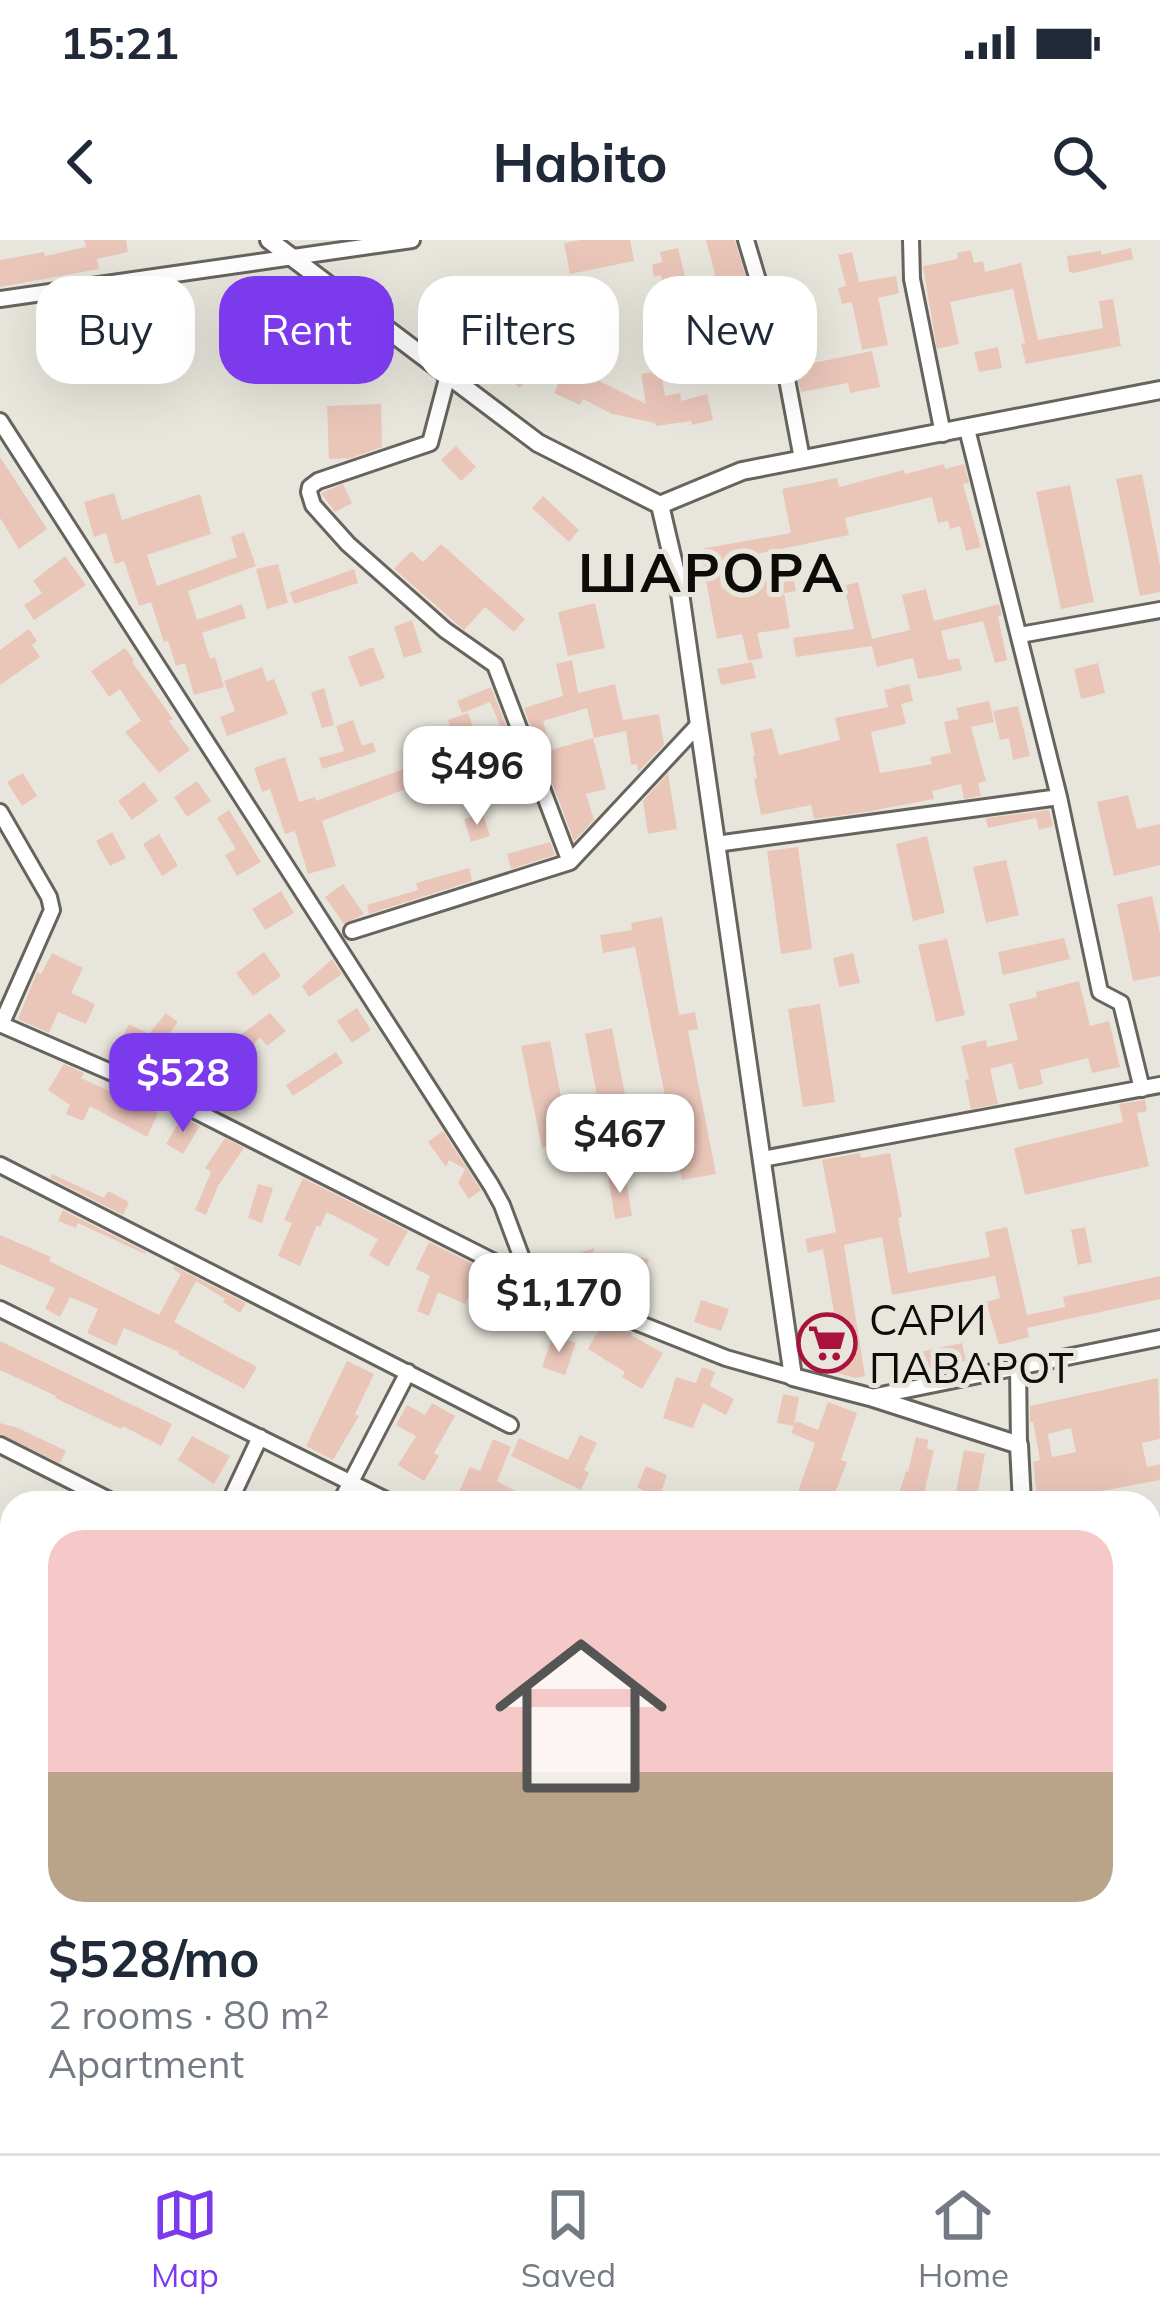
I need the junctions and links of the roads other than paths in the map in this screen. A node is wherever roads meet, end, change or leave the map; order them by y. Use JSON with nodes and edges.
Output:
{"nodes":[{"id":1,"x":269,"y":240,"type":"edge"},
{"id":2,"x":412,"y":240,"type":"edge"},
{"id":3,"x":746,"y":240,"type":"edge"},
{"id":4,"x":911,"y":240,"type":"edge"},
{"id":5,"x":293,"y":258,"type":"junction"},
{"id":6,"x":0,"y":299,"type":"edge"},
{"id":7,"x":418,"y":352,"type":"edge"},
{"id":8,"x":446,"y":384,"type":"edge"},
{"id":9,"x":460,"y":384,"type":"edge"},
{"id":10,"x":1160,"y":390,"type":"edge"},
{"id":11,"x":0,"y":421,"type":"edge"},
{"id":12,"x":967,"y":429,"type":"junction"},
{"id":13,"x":944,"y":434,"type":"junction"},
{"id":14,"x":802,"y":459,"type":"junction"},
{"id":15,"x":660,"y":505,"type":"junction"},
{"id":16,"x":1160,"y":610,"type":"edge"},
{"id":17,"x":1020,"y":635,"type":"junction"},
{"id":18,"x":698,"y":724,"type":"junction"},
{"id":19,"x":1059,"y":796,"type":"junction"},
{"id":20,"x":0,"y":812,"type":"edge"},
{"id":21,"x":716,"y":844,"type":"junction"},
{"id":22,"x":570,"y":862,"type":"junction"},
{"id":23,"x":352,"y":931,"type":"dead end"},
{"id":24,"x":1,"y":1024,"type":"edge"},
{"id":25,"x":1160,"y":1085,"type":"edge"},
{"id":26,"x":1142,"y":1089,"type":"junction"},
{"id":27,"x":762,"y":1159,"type":"junction"},
{"id":28,"x":0,"y":1165,"type":"edge"},
{"id":29,"x":530,"y":1280,"type":"junction"},
{"id":30,"x":0,"y":1309,"type":"edge"},
{"id":31,"x":1160,"y":1338,"type":"edge"},
{"id":32,"x":1018,"y":1365,"type":"junction"},
{"id":33,"x":409,"y":1372,"type":"junction"},
{"id":34,"x":793,"y":1377,"type":"junction"},
{"id":35,"x":870,"y":1397,"type":"junction"},
{"id":36,"x":510,"y":1425,"type":"dead end"},
{"id":37,"x":260,"y":1437,"type":"junction"},
{"id":38,"x":0,"y":1445,"type":"edge"},
{"id":39,"x":1019,"y":1445,"type":"junction"},
{"id":40,"x":351,"y":1482,"type":"junction"},
{"id":41,"x":91,"y":1491,"type":"edge"},
{"id":42,"x":235,"y":1491,"type":"edge"},
{"id":43,"x":346,"y":1491,"type":"edge"},
{"id":44,"x":369,"y":1491,"type":"edge"},
{"id":45,"x":1021,"y":1491,"type":"edge"}],
"edges":[{"from":1,"to":5,"type":"street"},
{"from":2,"to":5,"type":"street"},
{"from":3,"to":14,"type":"street"},
{"from":4,"to":13,"type":"street"},
{"from":5,"to":6,"type":"street"},
{"from":5,"to":7,"type":"street"},
{"from":8,"to":22,"type":"street"},
{"from":9,"to":15,"type":"street"},
{"from":10,"to":12,"type":"street"},
{"from":11,"to":29,"type":"street"},
{"from":12,"to":13,"type":"street"},
{"from":12,"to":17,"type":"street"},
{"from":13,"to":14,"type":"street"},
{"from":14,"to":15,"type":"street"},
{"from":15,"to":18,"type":"street"},
{"from":16,"to":17,"type":"street"},
{"from":17,"to":19,"type":"street"},
{"from":18,"to":21,"type":"street"},
{"from":18,"to":22,"type":"street"},
{"from":19,"to":21,"type":"street"},
{"from":19,"to":26,"type":"street"},
{"from":20,"to":24,"type":"street"},
{"from":21,"to":27,"type":"street"},
{"from":22,"to":23,"type":"street"},
{"from":24,"to":29,"type":"street"},
{"from":25,"to":26,"type":"street"},
{"from":26,"to":27,"type":"street"},
{"from":27,"to":34,"type":"street"},
{"from":28,"to":33,"type":"street"},
{"from":29,"to":34,"type":"street"},
{"from":30,"to":37,"type":"street"},
{"from":31,"to":32,"type":"street"},
{"from":32,"to":35,"type":"street"},
{"from":32,"to":39,"type":"street"},
{"from":33,"to":36,"type":"street"},
{"from":33,"to":40,"type":"street"},
{"from":34,"to":35,"type":"street"},
{"from":35,"to":39,"type":"street"},
{"from":37,"to":40,"type":"street"},
{"from":37,"to":42,"type":"street"},
{"from":38,"to":41,"type":"street"},
{"from":39,"to":45,"type":"street"},
{"from":40,"to":43,"type":"street"},
{"from":40,"to":44,"type":"street"}]}
